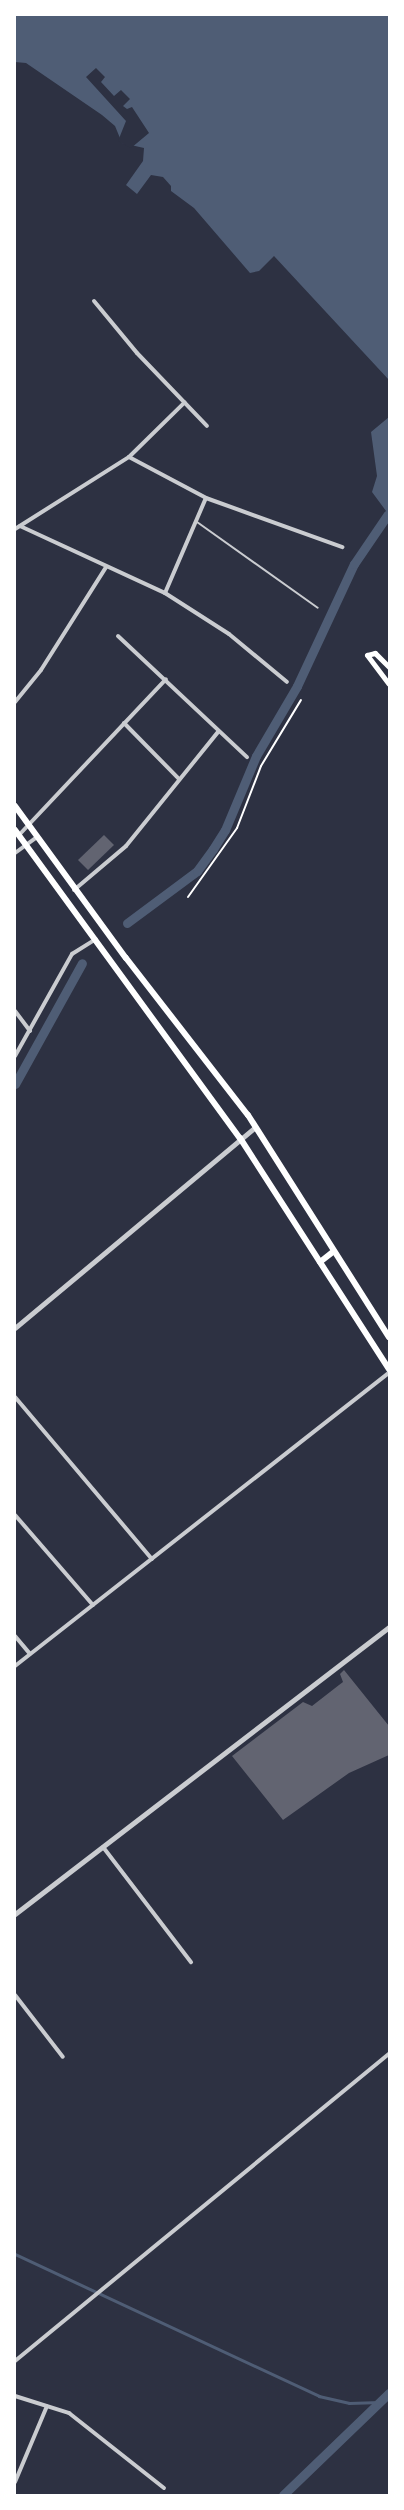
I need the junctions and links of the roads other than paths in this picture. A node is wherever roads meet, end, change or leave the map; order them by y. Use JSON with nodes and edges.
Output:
{"nodes":[{"id":1,"x":94,"y":301,"type":"dead end"},
{"id":2,"x":184,"y":402,"type":"junction"},
{"id":3,"x":207,"y":426,"type":"dead end"},
{"id":4,"x":129,"y":457,"type":"junction"},
{"id":5,"x":206,"y":498,"type":"junction"},
{"id":6,"x":196,"y":522,"type":"junction"},
{"id":7,"x":20,"y":526,"type":"junction"},
{"id":8,"x":15,"y":529,"type":"edge"},
{"id":9,"x":342,"y":547,"type":"dead end"},
{"id":10,"x":106,"y":567,"type":"junction"},
{"id":11,"x":165,"y":593,"type":"junction"},
{"id":12,"x":318,"y":608,"type":"dead end"},
{"id":13,"x":118,"y":636,"type":"dead end"},
{"id":14,"x":389,"y":667,"type":"edge"},
{"id":15,"x":166,"y":679,"type":"junction"},
{"id":16,"x":287,"y":682,"type":"dead end"},
{"id":17,"x":389,"y":684,"type":"edge"},
{"id":18,"x":15,"y":702,"type":"edge"},
{"id":19,"x":124,"y":724,"type":"junction"},
{"id":20,"x":218,"y":732,"type":"junction"},
{"id":21,"x":247,"y":757,"type":"dead end"},
{"id":22,"x":179,"y":779,"type":"junction"},
{"id":23,"x":15,"y":806,"type":"edge"},
{"id":24,"x":28,"y":826,"type":"junction"},
{"id":25,"x":17,"y":832,"type":"edge"},
{"id":26,"x":37,"y":837,"type":"junction"},
{"id":27,"x":26,"y":845,"type":"junction"},
{"id":28,"x":15,"y":854,"type":"edge"},
{"id":29,"x":74,"y":890,"type":"junction"},
{"id":30,"x":96,"y":939,"type":"junction"},
{"id":31,"x":15,"y":1011,"type":"edge"},
{"id":32,"x":30,"y":1031,"type":"junction"},
{"id":33,"x":15,"y":1056,"type":"edge"},
{"id":34,"x":255,"y":1127,"type":"junction"},
{"id":35,"x":240,"y":1138,"type":"junction"},
{"id":36,"x":333,"y":1252,"type":"junction"},
{"id":37,"x":320,"y":1262,"type":"junction"},
{"id":38,"x":15,"y":1328,"type":"edge"},
{"id":39,"x":389,"y":1337,"type":"edge"},
{"id":40,"x":389,"y":1369,"type":"edge"},
{"id":41,"x":389,"y":1373,"type":"edge"},
{"id":42,"x":15,"y":1397,"type":"edge"},
{"id":43,"x":15,"y":1515,"type":"edge"},
{"id":44,"x":152,"y":1559,"type":"junction"},
{"id":45,"x":93,"y":1605,"type":"junction"},
{"id":46,"x":389,"y":1627,"type":"edge"},
{"id":47,"x":15,"y":1636,"type":"edge"},
{"id":48,"x":30,"y":1654,"type":"junction"},
{"id":49,"x":15,"y":1666,"type":"edge"},
{"id":50,"x":102,"y":1847,"type":"junction"},
{"id":51,"x":15,"y":1914,"type":"edge"},
{"id":52,"x":191,"y":1962,"type":"dead end"},
{"id":53,"x":15,"y":1995,"type":"edge"},
{"id":54,"x":389,"y":2054,"type":"edge"},
{"id":55,"x":63,"y":2057,"type":"dead end"},
{"id":56,"x":15,"y":2361,"type":"edge"},
{"id":57,"x":15,"y":2396,"type":"edge"},
{"id":58,"x":47,"y":2406,"type":"junction"},
{"id":59,"x":15,"y":2482,"type":"edge"},
{"id":60,"x":164,"y":2488,"type":"dead end"}],
"edges":[{"from":1,"to":2,"type":"street"},
{"from":2,"to":3,"type":"street"},
{"from":2,"to":4,"type":"street"},
{"from":4,"to":5,"type":"street"},
{"from":4,"to":7,"type":"street"},
{"from":5,"to":6,"type":"street"},
{"from":5,"to":9,"type":"street"},
{"from":6,"to":11,"type":"street"},
{"from":6,"to":12,"type":"lane"},
{"from":7,"to":8,"type":"street"},
{"from":7,"to":10,"type":"street"},
{"from":10,"to":11,"type":"street"},
{"from":10,"to":18,"type":"street"},
{"from":11,"to":16,"type":"street"},
{"from":13,"to":15,"type":"street"},
{"from":14,"to":17,"type":"main road"},
{"from":15,"to":19,"type":"street"},
{"from":15,"to":20,"type":"street"},
{"from":19,"to":22,"type":"street"},
{"from":19,"to":24,"type":"street"},
{"from":20,"to":21,"type":"street"},
{"from":20,"to":22,"type":"street"},
{"from":22,"to":29,"type":"street"},
{"from":23,"to":24,"type":"highway"},
{"from":24,"to":25,"type":"street"},
{"from":24,"to":26,"type":"highway"},
{"from":25,"to":27,"type":"highway"},
{"from":26,"to":27,"type":"street"},
{"from":26,"to":29,"type":"highway"},
{"from":27,"to":28,"type":"street"},
{"from":27,"to":30,"type":"highway"},
{"from":29,"to":34,"type":"highway"},
{"from":30,"to":32,"type":"street"},
{"from":30,"to":35,"type":"highway"},
{"from":31,"to":32,"type":"street"},
{"from":32,"to":33,"type":"street"},
{"from":34,"to":35,"type":"street"},
{"from":34,"to":36,"type":"highway"},
{"from":35,"to":37,"type":"highway"},
{"from":35,"to":38,"type":"street"},
{"from":36,"to":37,"type":"highway"},
{"from":36,"to":39,"type":"highway"},
{"from":37,"to":40,"type":"highway"},
{"from":41,"to":44,"type":"street"},
{"from":42,"to":44,"type":"street"},
{"from":43,"to":45,"type":"street"},
{"from":44,"to":45,"type":"street"},
{"from":45,"to":48,"type":"street"},
{"from":46,"to":50,"type":"street"},
{"from":47,"to":48,"type":"street"},
{"from":48,"to":49,"type":"street"},
{"from":50,"to":51,"type":"street"},
{"from":50,"to":52,"type":"street"},
{"from":53,"to":55,"type":"street"},
{"from":54,"to":56,"type":"street"},
{"from":57,"to":58,"type":"street"},
{"from":58,"to":59,"type":"street"},
{"from":58,"to":60,"type":"street"}]}
